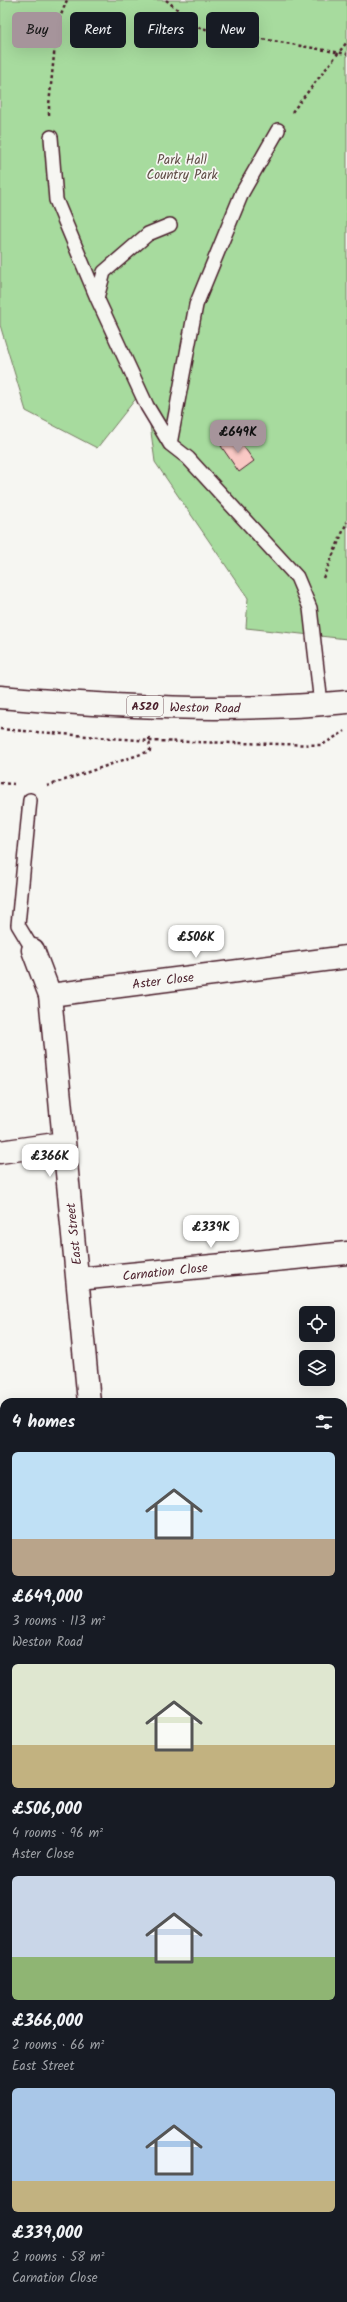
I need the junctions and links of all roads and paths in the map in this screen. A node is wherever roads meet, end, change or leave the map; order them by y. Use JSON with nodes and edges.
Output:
{"nodes":[{"id":1,"x":67,"y":0,"type":"edge"},
{"id":2,"x":166,"y":0,"type":"edge"},
{"id":3,"x":347,"y":42,"type":"edge"},
{"id":4,"x":341,"y":52,"type":"junction"},
{"id":5,"x":347,"y":54,"type":"edge"},
{"id":6,"x":278,"y":130,"type":"joint"},
{"id":7,"x":51,"y":137,"type":"joint"},
{"id":8,"x":170,"y":225,"type":"dead end"},
{"id":9,"x":97,"y":298,"type":"junction"},
{"id":10,"x":170,"y":444,"type":"junction"},
{"id":11,"x":347,"y":522,"type":"edge"},
{"id":12,"x":310,"y":608,"type":"junction"},
{"id":13,"x":0,"y":697,"type":"edge"},
{"id":14,"x":347,"y":702,"type":"edge"},
{"id":15,"x":320,"y":704,"type":"junction"},
{"id":16,"x":149,"y":706,"type":"junction"},
{"id":17,"x":0,"y":729,"type":"edge"},
{"id":18,"x":347,"y":730,"type":"edge"},
{"id":19,"x":149,"y":741,"type":"junction"},
{"id":20,"x":30,"y":800,"type":"joint"},
{"id":21,"x":33,"y":950,"type":"joint"},
{"id":22,"x":347,"y":957,"type":"edge"},
{"id":23,"x":50,"y":995,"type":"junction"},
{"id":24,"x":63,"y":1143,"type":"junction"},
{"id":25,"x":0,"y":1152,"type":"edge"},
{"id":26,"x":347,"y":1253,"type":"edge"},
{"id":27,"x":78,"y":1279,"type":"junction"},
{"id":28,"x":89,"y":1398,"type":"edge"}],
"edges":[{"from":1,"to":7,"type":"path"},
{"from":2,"to":4,"type":"path"},
{"from":3,"to":4,"type":"path"},
{"from":4,"to":5,"type":"path"},
{"from":4,"to":6,"type":"path"},
{"from":6,"to":10,"type":"lane"},
{"from":7,"to":9,"type":"lane"},
{"from":8,"to":9,"type":"lane"},
{"from":9,"to":10,"type":"lane"},
{"from":10,"to":12,"type":"lane"},
{"from":11,"to":12,"type":"path"},
{"from":12,"to":15,"type":"lane"},
{"from":13,"to":16,"type":"main road","name":"Weston Road","number":"A520"},
{"from":14,"to":15,"type":"main road","number":"A520"},
{"from":15,"to":16,"type":"main road","name":"Weston Road","number":"A520"},
{"from":16,"to":19,"type":"path"},
{"from":17,"to":19,"type":"path"},
{"from":18,"to":19,"type":"path"},
{"from":19,"to":20,"type":"path"},
{"from":20,"to":21,"type":"lane"},
{"from":21,"to":23,"type":"main road","name":"East Street"},
{"from":22,"to":23,"type":"main road","name":"Aster Close"},
{"from":23,"to":24,"type":"main road","name":"East Street"},
{"from":24,"to":25,"type":"main road"},
{"from":24,"to":27,"type":"main road","name":"East Street"},
{"from":26,"to":27,"type":"main road","name":"Carnation Close"},
{"from":27,"to":28,"type":"main road","name":"East Street"}]}
